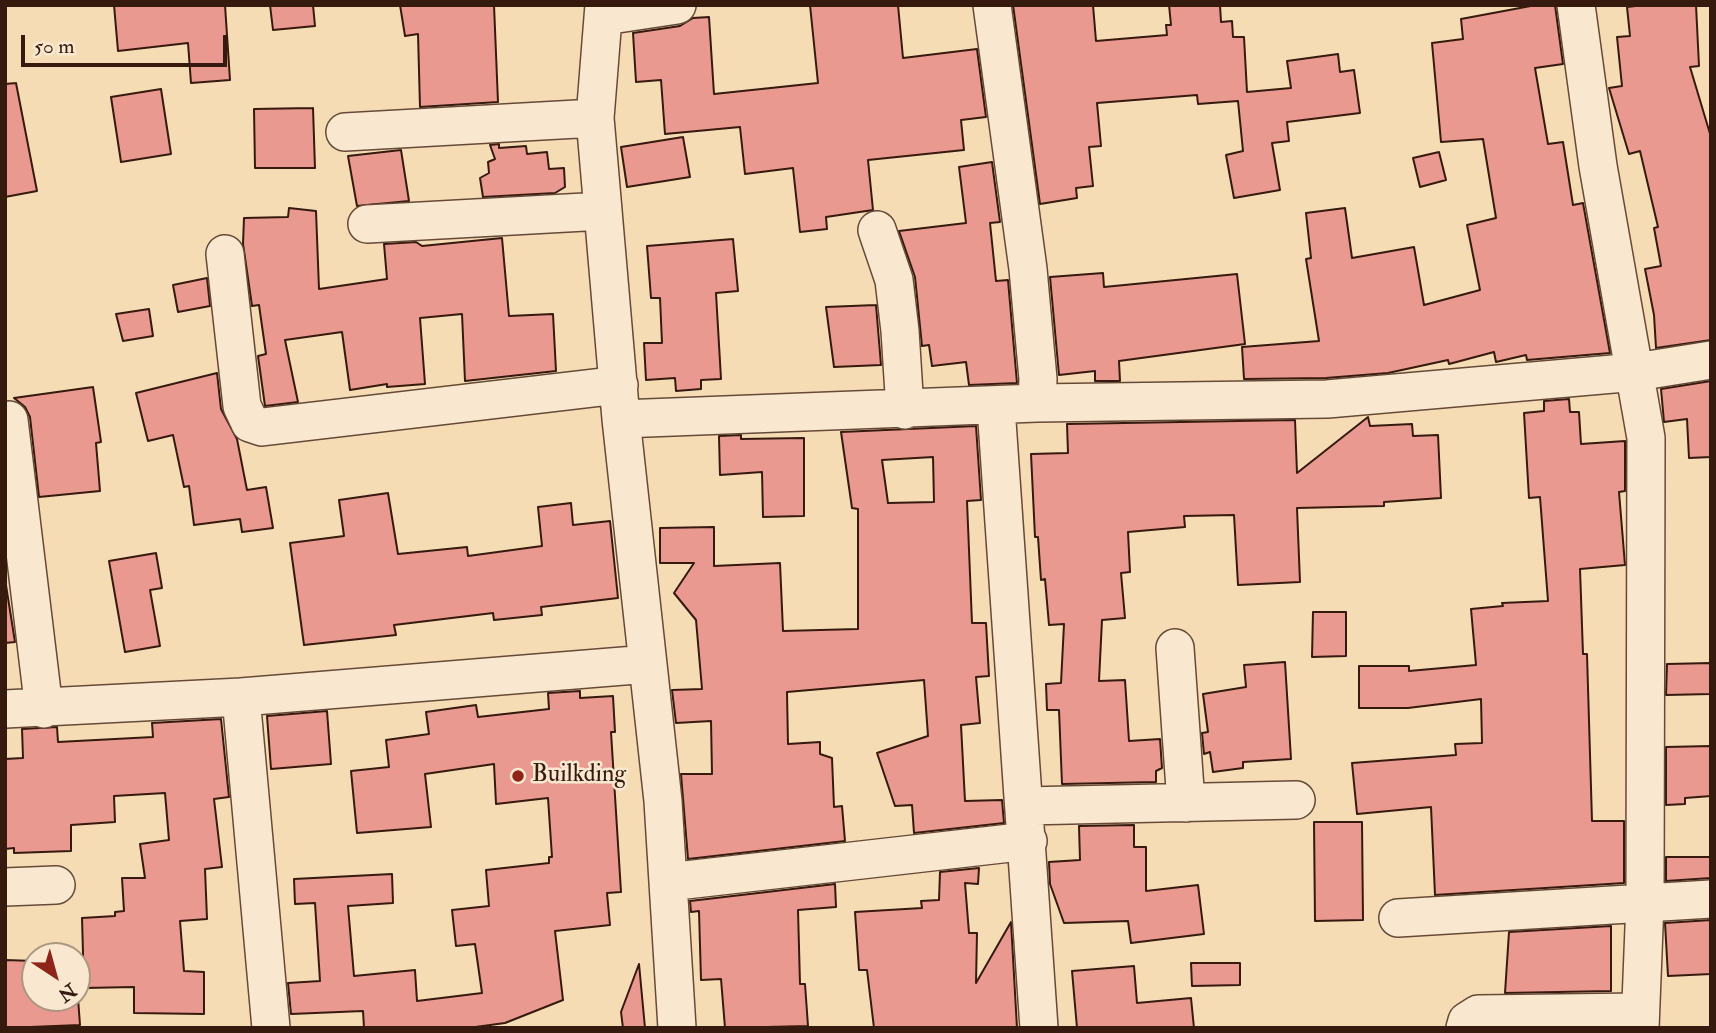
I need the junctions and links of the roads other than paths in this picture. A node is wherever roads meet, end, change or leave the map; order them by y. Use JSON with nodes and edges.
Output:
{"nodes":[{"id":1,"x":677,"y":5,"type":"edge"},
{"id":2,"x":992,"y":5,"type":"edge"},
{"id":3,"x":1576,"y":5,"type":"edge"},
{"id":4,"x":604,"y":11,"type":"edge"},
{"id":5,"x":595,"y":118,"type":"junction"},
{"id":6,"x":345,"y":132,"type":"dead end"},
{"id":7,"x":603,"y":211,"type":"junction"},
{"id":8,"x":367,"y":224,"type":"dead end"},
{"id":9,"x":877,"y":230,"type":"dead end"},
{"id":10,"x":225,"y":254,"type":"dead end"},
{"id":11,"x":1711,"y":360,"type":"edge"},
{"id":12,"x":1636,"y":372,"type":"junction"},
{"id":13,"x":620,"y":402,"type":"junction"},
{"id":14,"x":1037,"y":403,"type":"junction"},
{"id":15,"x":996,"y":407,"type":"junction"},
{"id":16,"x":905,"y":410,"type":"junction"},
{"id":17,"x":9,"y":420,"type":"dead end"},
{"id":18,"x":1175,"y":649,"type":"dead end"},
{"id":19,"x":648,"y":664,"type":"junction"},
{"id":20,"x":241,"y":697,"type":"junction"},
{"id":21,"x":5,"y":709,"type":"edge"},
{"id":22,"x":44,"y":709,"type":"junction"},
{"id":23,"x":1296,"y":800,"type":"dead end"},
{"id":24,"x":1186,"y":803,"type":"junction"},
{"id":25,"x":1027,"y":823,"type":"junction"},
{"id":26,"x":668,"y":883,"type":"junction"},
{"id":27,"x":55,"y":885,"type":"dead end"},
{"id":28,"x":5,"y":887,"type":"edge"},
{"id":29,"x":1711,"y":899,"type":"edge"},
{"id":30,"x":1645,"y":902,"type":"junction"},
{"id":31,"x":1398,"y":918,"type":"dead end"},
{"id":32,"x":1640,"y":1020,"type":"edge"},
{"id":33,"x":271,"y":1028,"type":"edge"},
{"id":34,"x":677,"y":1028,"type":"edge"},
{"id":35,"x":1039,"y":1028,"type":"edge"},
{"id":36,"x":1465,"y":1028,"type":"edge"}],
"edges":[{"from":1,"to":4,"type":"street"},
{"from":2,"to":14,"type":"street"},
{"from":3,"to":12,"type":"street"},
{"from":4,"to":5,"type":"street"},
{"from":5,"to":6,"type":"street"},
{"from":5,"to":7,"type":"street"},
{"from":7,"to":8,"type":"street"},
{"from":7,"to":13,"type":"street"},
{"from":9,"to":16,"type":"street"},
{"from":10,"to":13,"type":"street"},
{"from":11,"to":12,"type":"street"},
{"from":12,"to":14,"type":"street"},
{"from":12,"to":30,"type":"street"},
{"from":13,"to":16,"type":"street"},
{"from":13,"to":19,"type":"street"},
{"from":14,"to":15,"type":"street"},
{"from":15,"to":16,"type":"street"},
{"from":15,"to":25,"type":"street"},
{"from":17,"to":22,"type":"street"},
{"from":18,"to":24,"type":"street"},
{"from":19,"to":20,"type":"street"},
{"from":19,"to":26,"type":"street"},
{"from":20,"to":22,"type":"street"},
{"from":20,"to":33,"type":"street"},
{"from":21,"to":22,"type":"street"},
{"from":23,"to":24,"type":"street"},
{"from":24,"to":25,"type":"street"},
{"from":25,"to":26,"type":"street"},
{"from":25,"to":35,"type":"street"},
{"from":26,"to":34,"type":"street"},
{"from":27,"to":28,"type":"street"},
{"from":29,"to":30,"type":"street"},
{"from":30,"to":31,"type":"street"},
{"from":30,"to":32,"type":"street"},
{"from":32,"to":36,"type":"street"}]}
